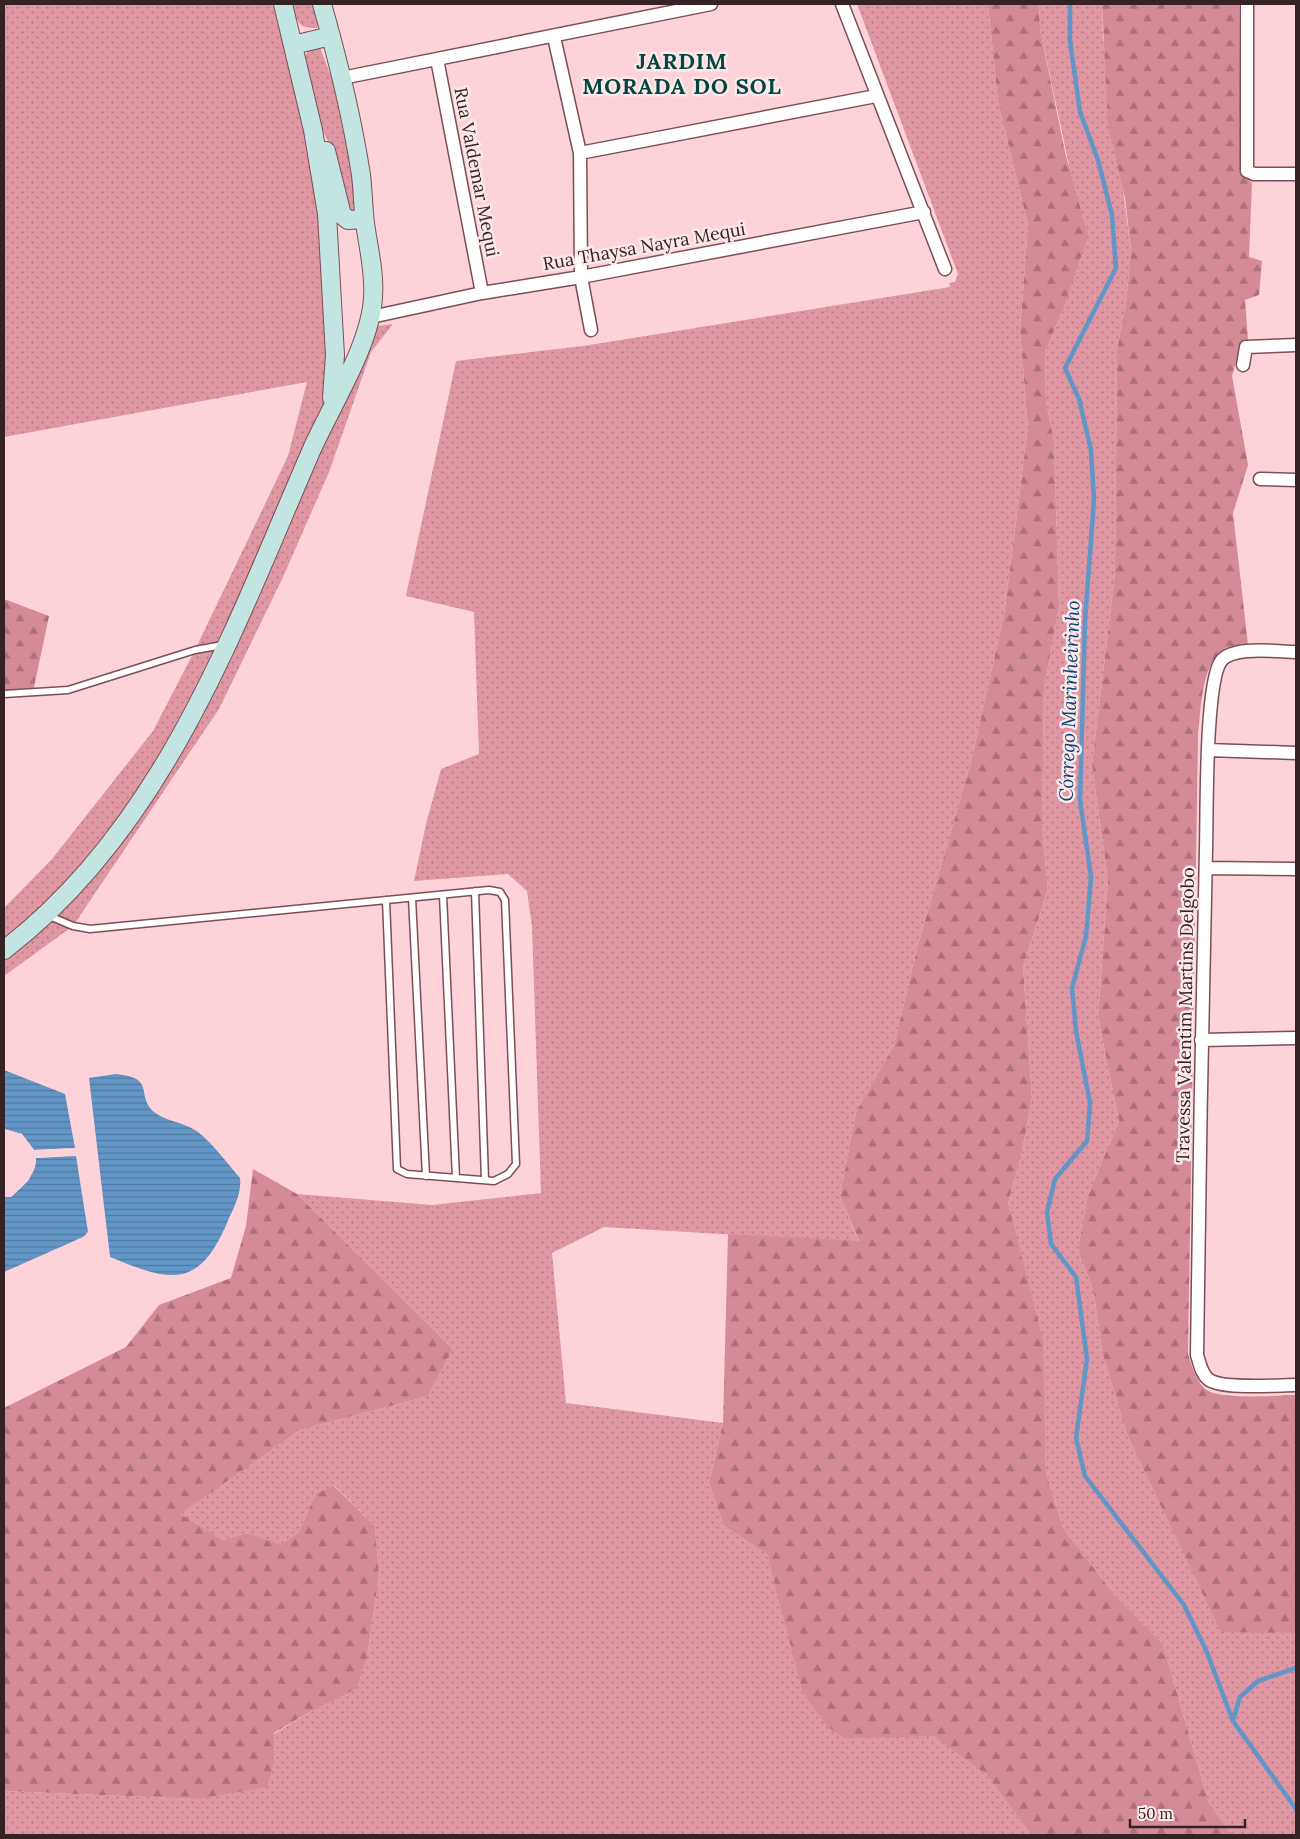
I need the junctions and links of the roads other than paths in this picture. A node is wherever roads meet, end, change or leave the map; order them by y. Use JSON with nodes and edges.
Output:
{"nodes":[{"id":1,"x":283,"y":4,"type":"edge"},
{"id":2,"x":322,"y":4,"type":"edge"},
{"id":3,"x":711,"y":4,"type":"edge"},
{"id":4,"x":842,"y":4,"type":"edge"},
{"id":5,"x":1247,"y":4,"type":"edge"},
{"id":6,"x":331,"y":36,"type":"junction"},
{"id":7,"x":554,"y":37,"type":"junction"},
{"id":8,"x":293,"y":45,"type":"junction"},
{"id":9,"x":437,"y":59,"type":"junction"},
{"id":10,"x":342,"y":78,"type":"junction"},
{"id":11,"x":876,"y":96,"type":"junction"},
{"id":12,"x":313,"y":130,"type":"junction"},
{"id":13,"x":580,"y":153,"type":"junction"},
{"id":14,"x":1296,"y":174,"type":"edge"},
{"id":15,"x":924,"y":212,"type":"junction"},
{"id":16,"x":364,"y":219,"type":"junction"},
{"id":17,"x":945,"y":268,"type":"dead end"},
{"id":18,"x":580,"y":277,"type":"junction"},
{"id":19,"x":482,"y":293,"type":"junction"},
{"id":20,"x":371,"y":317,"type":"junction"},
{"id":21,"x":590,"y":330,"type":"dead end"},
{"id":22,"x":1296,"y":345,"type":"edge"},
{"id":23,"x":1243,"y":365,"type":"dead end"},
{"id":24,"x":330,"y":408,"type":"junction"},
{"id":25,"x":1260,"y":479,"type":"dead end"},
{"id":26,"x":1296,"y":480,"type":"edge"},
{"id":27,"x":226,"y":644,"type":"junction"},
{"id":28,"x":1296,"y":652,"type":"edge"},
{"id":29,"x":4,"y":694,"type":"edge"},
{"id":30,"x":1208,"y":750,"type":"junction"},
{"id":31,"x":1296,"y":753,"type":"edge"},
{"id":32,"x":1206,"y":868,"type":"junction"},
{"id":33,"x":1296,"y":869,"type":"edge"},
{"id":34,"x":476,"y":891,"type":"junction"},
{"id":35,"x":443,"y":894,"type":"junction"},
{"id":36,"x":412,"y":898,"type":"junction"},
{"id":37,"x":386,"y":900,"type":"junction"},
{"id":38,"x":46,"y":914,"type":"junction"},
{"id":39,"x":4,"y":950,"type":"edge"},
{"id":40,"x":1296,"y":1038,"type":"edge"},
{"id":41,"x":1201,"y":1040,"type":"junction"},
{"id":42,"x":426,"y":1176,"type":"junction"},
{"id":43,"x":456,"y":1178,"type":"junction"},
{"id":44,"x":485,"y":1180,"type":"junction"},
{"id":45,"x":1296,"y":1385,"type":"edge"}],
"edges":[{"from":1,"to":8,"type":"main road"},
{"from":2,"to":6,"type":"main road"},
{"from":3,"to":7,"type":"street"},
{"from":4,"to":11,"type":"street"},
{"from":5,"to":14,"type":"street"},
{"from":6,"to":8,"type":"main road"},
{"from":6,"to":10,"type":"main road"},
{"from":7,"to":9,"type":"street"},
{"from":7,"to":13,"type":"street"},
{"from":8,"to":12,"type":"main road"},
{"from":9,"to":10,"type":"street"},
{"from":9,"to":19,"type":"street","name":"Rua Valdemar Mequi"},
{"from":10,"to":16,"type":"main road"},
{"from":11,"to":13,"type":"street"},
{"from":11,"to":15,"type":"street"},
{"from":12,"to":16,"type":"main road"},
{"from":12,"to":24,"type":"main road"},
{"from":13,"to":18,"type":"street"},
{"from":15,"to":17,"type":"street"},
{"from":15,"to":18,"type":"street","name":"Rua Thaysa Nayra Mequi"},
{"from":16,"to":20,"type":"main road"},
{"from":18,"to":19,"type":"street","name":"Rua Thaysa Nayra Mequi"},
{"from":18,"to":21,"type":"street"},
{"from":19,"to":20,"type":"street","name":"Rua Thaysa Nayra Mequi"},
{"from":20,"to":24,"type":"main road"},
{"from":22,"to":23,"type":"street"},
{"from":24,"to":27,"type":"main road"},
{"from":25,"to":26,"type":"street"},
{"from":27,"to":29,"type":"lane"},
{"from":27,"to":38,"type":"main road"},
{"from":28,"to":30,"type":"street","name":"Travessa Valentim Martins Delgobo"},
{"from":30,"to":31,"type":"street"},
{"from":30,"to":32,"type":"street","name":"Travessa Valentim Martins Delgobo"},
{"from":32,"to":33,"type":"street"},
{"from":32,"to":41,"type":"street","name":"Travessa Valentim Martins Delgobo"},
{"from":34,"to":35,"type":"lane"},
{"from":34,"to":44,"type":"lane"},
{"from":34,"to":44,"type":"lane"},
{"from":35,"to":36,"type":"lane"},
{"from":35,"to":43,"type":"lane"},
{"from":36,"to":37,"type":"lane"},
{"from":36,"to":42,"type":"lane"},
{"from":37,"to":38,"type":"lane"},
{"from":37,"to":42,"type":"lane"},
{"from":38,"to":39,"type":"main road"},
{"from":40,"to":41,"type":"street"},
{"from":41,"to":45,"type":"street","name":"Travessa Valentim Martins Delgobo"},
{"from":42,"to":43,"type":"lane"},
{"from":43,"to":44,"type":"lane"}]}
